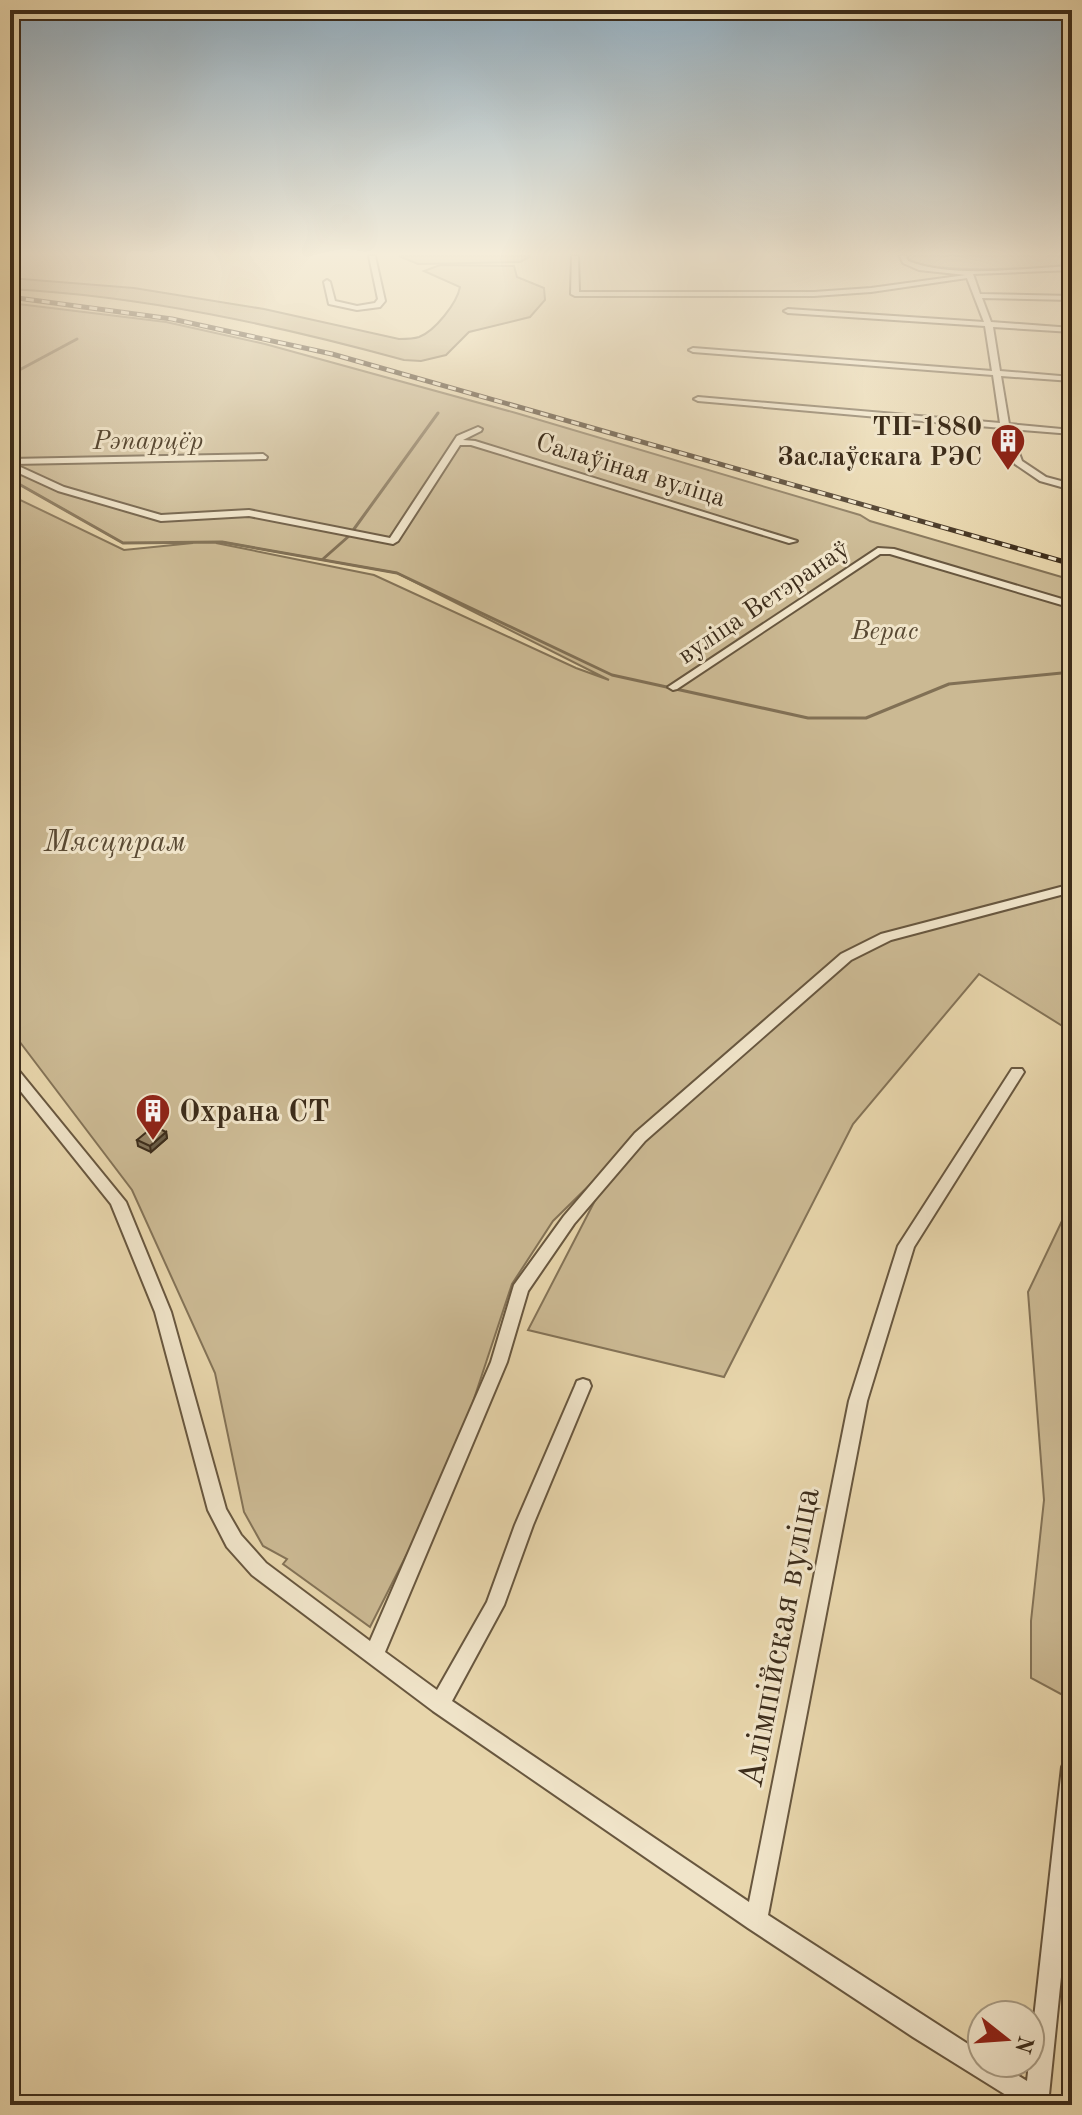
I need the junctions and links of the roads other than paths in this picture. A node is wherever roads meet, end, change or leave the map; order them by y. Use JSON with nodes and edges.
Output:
{"nodes":[{"id":1,"x":755,"y":355,"type":"edge"},
{"id":2,"x":994,"y":355,"type":"edge"},
{"id":3,"x":997,"y":373,"type":"junction"},
{"id":4,"x":1072,"y":379,"type":"edge"},
{"id":5,"x":698,"y":399,"type":"dead end"},
{"id":6,"x":1005,"y":426,"type":"junction"},
{"id":7,"x":478,"y":429,"type":"dead end"},
{"id":8,"x":1072,"y":432,"type":"edge"},
{"id":9,"x":457,"y":442,"type":"junction"},
{"id":10,"x":263,"y":457,"type":"dead end"},
{"id":11,"x":10,"y":464,"type":"edge"},
{"id":12,"x":1072,"y":487,"type":"edge"},
{"id":13,"x":792,"y":541,"type":"dead end"},
{"id":14,"x":1072,"y":605,"type":"edge"},
{"id":15,"x":673,"y":687,"type":"dead end"},
{"id":16,"x":1072,"y":888,"type":"edge"},
{"id":17,"x":10,"y":1069,"type":"edge"},
{"id":18,"x":1017,"y":1072,"type":"dead end"},
{"id":19,"x":583,"y":1386,"type":"dead end"},
{"id":20,"x":374,"y":1655,"type":"junction"},
{"id":21,"x":440,"y":1704,"type":"junction"},
{"id":22,"x":1072,"y":1767,"type":"edge"},
{"id":23,"x":756,"y":1920,"type":"junction"},
{"id":24,"x":1040,"y":2103,"type":"edge"}],
"edges":[{"from":1,"to":3,"type":"street"},
{"from":2,"to":3,"type":"street"},
{"from":3,"to":4,"type":"street"},
{"from":3,"to":6,"type":"street"},
{"from":5,"to":6,"type":"street"},
{"from":6,"to":8,"type":"street"},
{"from":6,"to":12,"type":"street"},
{"from":7,"to":9,"type":"street"},
{"from":9,"to":11,"type":"street"},
{"from":9,"to":13,"type":"street","name":"Салаўіная вуліца"},
{"from":10,"to":11,"type":"street"},
{"from":14,"to":15,"type":"street","name":"вуліца Ветэранаў"},
{"from":16,"to":20,"type":"street"},
{"from":17,"to":20,"type":"street"},
{"from":18,"to":23,"type":"street","name":"Алімпійская вуліца"},
{"from":19,"to":21,"type":"street"},
{"from":20,"to":21,"type":"street"},
{"from":21,"to":23,"type":"street"},
{"from":22,"to":24,"type":"street"},
{"from":23,"to":24,"type":"street"}]}
